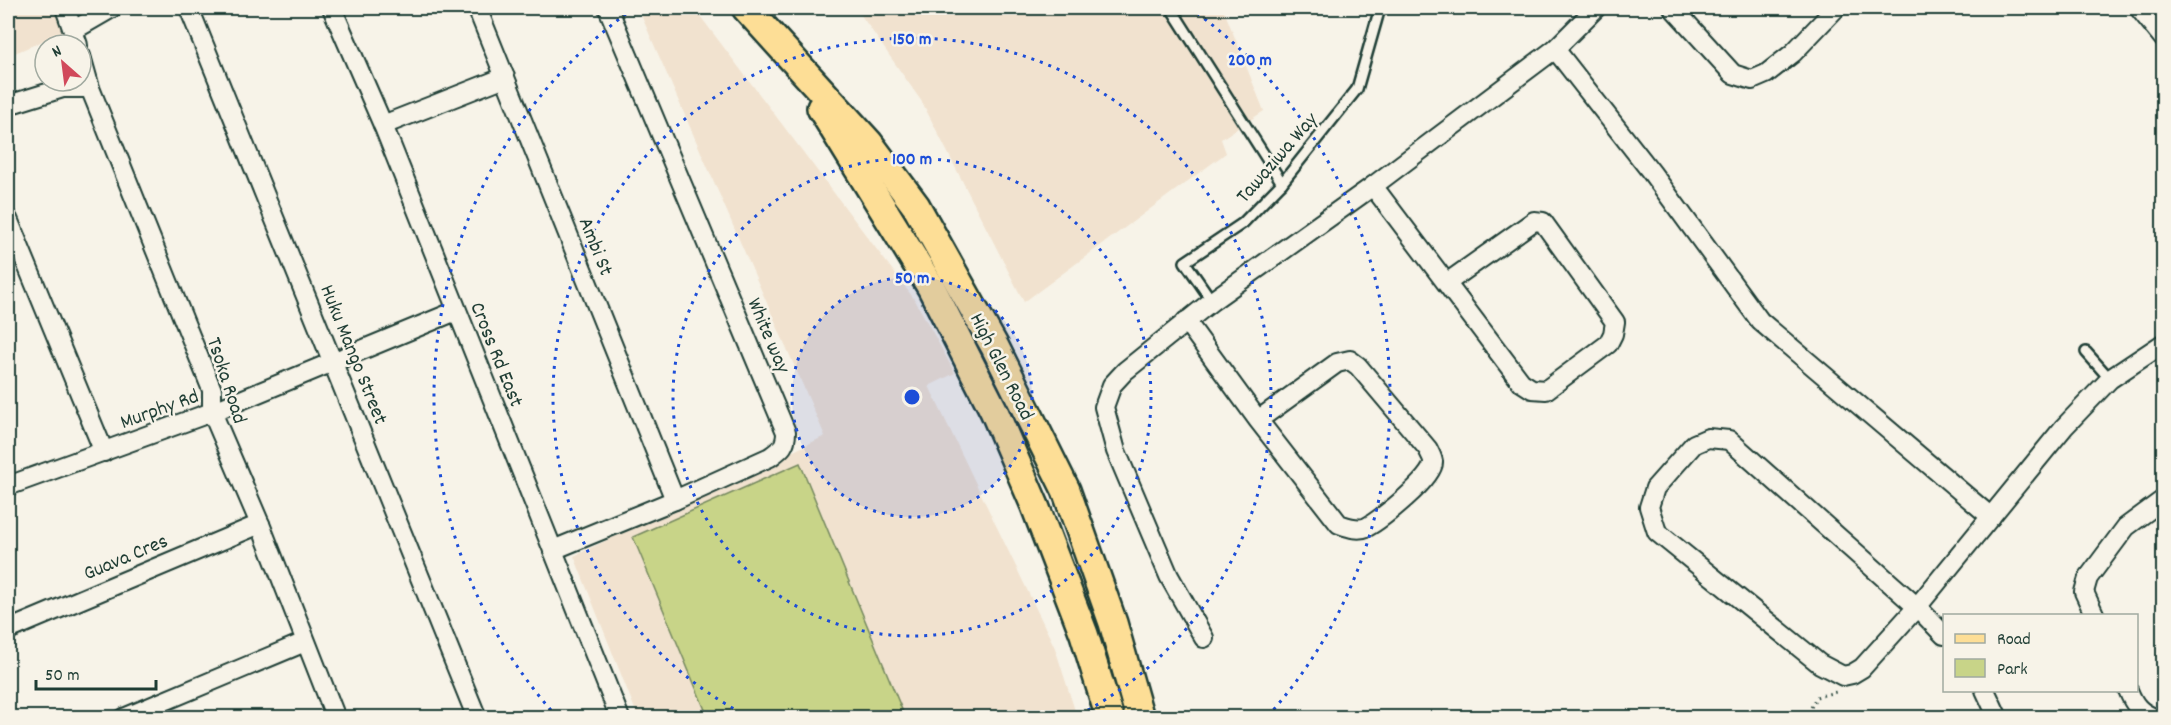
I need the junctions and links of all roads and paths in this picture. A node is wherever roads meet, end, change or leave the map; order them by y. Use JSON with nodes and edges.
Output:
{"nodes":[{"id":1,"x":65,"y":8,"type":"edge"},
{"id":2,"x":112,"y":8,"type":"edge"},
{"id":3,"x":189,"y":8,"type":"edge"},
{"id":4,"x":332,"y":8,"type":"edge"},
{"id":5,"x":477,"y":8,"type":"edge"},
{"id":6,"x":608,"y":8,"type":"edge"},
{"id":7,"x":746,"y":8,"type":"edge"},
{"id":8,"x":1171,"y":8,"type":"edge"},
{"id":9,"x":1380,"y":8,"type":"edge"},
{"id":10,"x":1596,"y":8,"type":"edge"},
{"id":11,"x":1673,"y":8,"type":"edge"},
{"id":12,"x":1836,"y":8,"type":"edge"},
{"id":13,"x":2139,"y":8,"type":"edge"},
{"id":14,"x":74,"y":33,"type":"edge"},
{"id":15,"x":81,"y":33,"type":"edge"},
{"id":16,"x":2163,"y":39,"type":"edge"},
{"id":17,"x":1555,"y":49,"type":"junction"},
{"id":18,"x":789,"y":56,"type":"junction"},
{"id":19,"x":505,"y":77,"type":"junction"},
{"id":20,"x":47,"y":93,"type":"edge"},
{"id":21,"x":92,"y":93,"type":"edge"},
{"id":22,"x":8,"y":105,"type":"edge"},
{"id":23,"x":383,"y":125,"type":"junction"},
{"id":24,"x":1282,"y":183,"type":"junction"},
{"id":25,"x":1373,"y":186,"type":"junction"},
{"id":26,"x":8,"y":219,"type":"edge"},
{"id":27,"x":1448,"y":282,"type":"junction"},
{"id":28,"x":1212,"y":301,"type":"junction"},
{"id":29,"x":456,"y":311,"type":"junction"},
{"id":30,"x":1186,"y":321,"type":"junction"},
{"id":31,"x":2163,"y":343,"type":"edge"},
{"id":32,"x":2086,"y":352,"type":"dead end"},
{"id":33,"x":334,"y":361,"type":"junction"},
{"id":34,"x":2110,"y":379,"type":"junction"},
{"id":35,"x":212,"y":412,"type":"junction"},
{"id":36,"x":1258,"y":420,"type":"junction"},
{"id":37,"x":104,"y":452,"type":"junction"},
{"id":38,"x":8,"y":486,"type":"edge"},
{"id":39,"x":2163,"y":499,"type":"edge"},
{"id":40,"x":675,"y":500,"type":"junction"},
{"id":41,"x":1990,"y":517,"type":"junction"},
{"id":42,"x":260,"y":524,"type":"junction"},
{"id":43,"x":553,"y":550,"type":"junction"},
{"id":44,"x":1917,"y":608,"type":"junction"},
{"id":45,"x":2095,"y":614,"type":"edge"},
{"id":46,"x":8,"y":630,"type":"edge"},
{"id":47,"x":1943,"y":634,"type":"edge"},
{"id":48,"x":1204,"y":638,"type":"dead end"},
{"id":49,"x":305,"y":642,"type":"junction"},
{"id":50,"x":1843,"y":676,"type":"junction"},
{"id":51,"x":1986,"y":692,"type":"edge"},
{"id":52,"x":2129,"y":692,"type":"edge"},
{"id":53,"x":123,"y":717,"type":"edge"},
{"id":54,"x":336,"y":717,"type":"edge"},
{"id":55,"x":477,"y":717,"type":"edge"},
{"id":56,"x":620,"y":717,"type":"edge"},
{"id":57,"x":1110,"y":717,"type":"edge"},
{"id":58,"x":1140,"y":717,"type":"edge"},
{"id":59,"x":1806,"y":717,"type":"edge"},
{"id":60,"x":1998,"y":717,"type":"edge"},
{"id":61,"x":2155,"y":717,"type":"edge"}],
"edges":[{"from":1,"to":14,"type":"street"},
{"from":2,"to":15,"type":"street"},
{"from":3,"to":33,"type":"street","name":"Huku Mango Street"},
{"from":4,"to":23,"type":"street","name":"Cross Rd East"},
{"from":5,"to":19,"type":"street","name":"Ambi St"},
{"from":6,"to":40,"type":"street","name":"White way"},
{"from":7,"to":18,"type":"main road","name":"High Glen Road"},
{"from":8,"to":24,"type":"lane"},
{"from":9,"to":24,"type":"lane","name":"Tawaziwa Way"},
{"from":10,"to":17,"type":"street"},
{"from":11,"to":12,"type":"street"},
{"from":13,"to":16,"type":"street"},
{"from":17,"to":25,"type":"street"},
{"from":17,"to":41,"type":"street"},
{"from":18,"to":57,"type":"main road","name":"High Glen Road"},
{"from":18,"to":58,"type":"main road","name":"High Glen Road"},
{"from":19,"to":23,"type":"street"},
{"from":19,"to":40,"type":"street","name":"Ambi St"},
{"from":20,"to":22,"type":"street"},
{"from":21,"to":35,"type":"street","name":"Tsoka Road"},
{"from":23,"to":29,"type":"street","name":"Cross Rd East"},
{"from":24,"to":28,"type":"lane","name":"Tawaziwa Way"},
{"from":25,"to":27,"type":"street"},
{"from":25,"to":28,"type":"street"},
{"from":26,"to":37,"type":"street"},
{"from":27,"to":27,"type":"street"},
{"from":28,"to":30,"type":"street"},
{"from":29,"to":33,"type":"street","name":"Murphy Rd"},
{"from":29,"to":43,"type":"street","name":"Cross Rd East"},
{"from":30,"to":36,"type":"street"},
{"from":30,"to":48,"type":"street"},
{"from":31,"to":34,"type":"street"},
{"from":32,"to":34,"type":"lane"},
{"from":33,"to":35,"type":"street","name":"Murphy Rd"},
{"from":33,"to":55,"type":"street","name":"Huku Mango Street"},
{"from":34,"to":41,"type":"street"},
{"from":35,"to":37,"type":"street","name":"Murphy Rd"},
{"from":35,"to":42,"type":"street","name":"Tsoka Road"},
{"from":36,"to":36,"type":"street"},
{"from":37,"to":38,"type":"street","name":"Murphy Rd"},
{"from":39,"to":45,"type":"street"},
{"from":40,"to":43,"type":"street","name":"White way"},
{"from":41,"to":44,"type":"street"},
{"from":42,"to":46,"type":"street","name":"Guava Cres"},
{"from":42,"to":49,"type":"street","name":"Tsoka Road"},
{"from":43,"to":56,"type":"street","name":"Cross Rd East"},
{"from":44,"to":47,"type":"street"},
{"from":44,"to":50,"type":"street"},
{"from":44,"to":50,"type":"street"},
{"from":49,"to":53,"type":"street"},
{"from":49,"to":54,"type":"street","name":"Tsoka Road"},
{"from":50,"to":59,"type":"path"},
{"from":51,"to":60,"type":"street"},
{"from":52,"to":61,"type":"street"}]}
